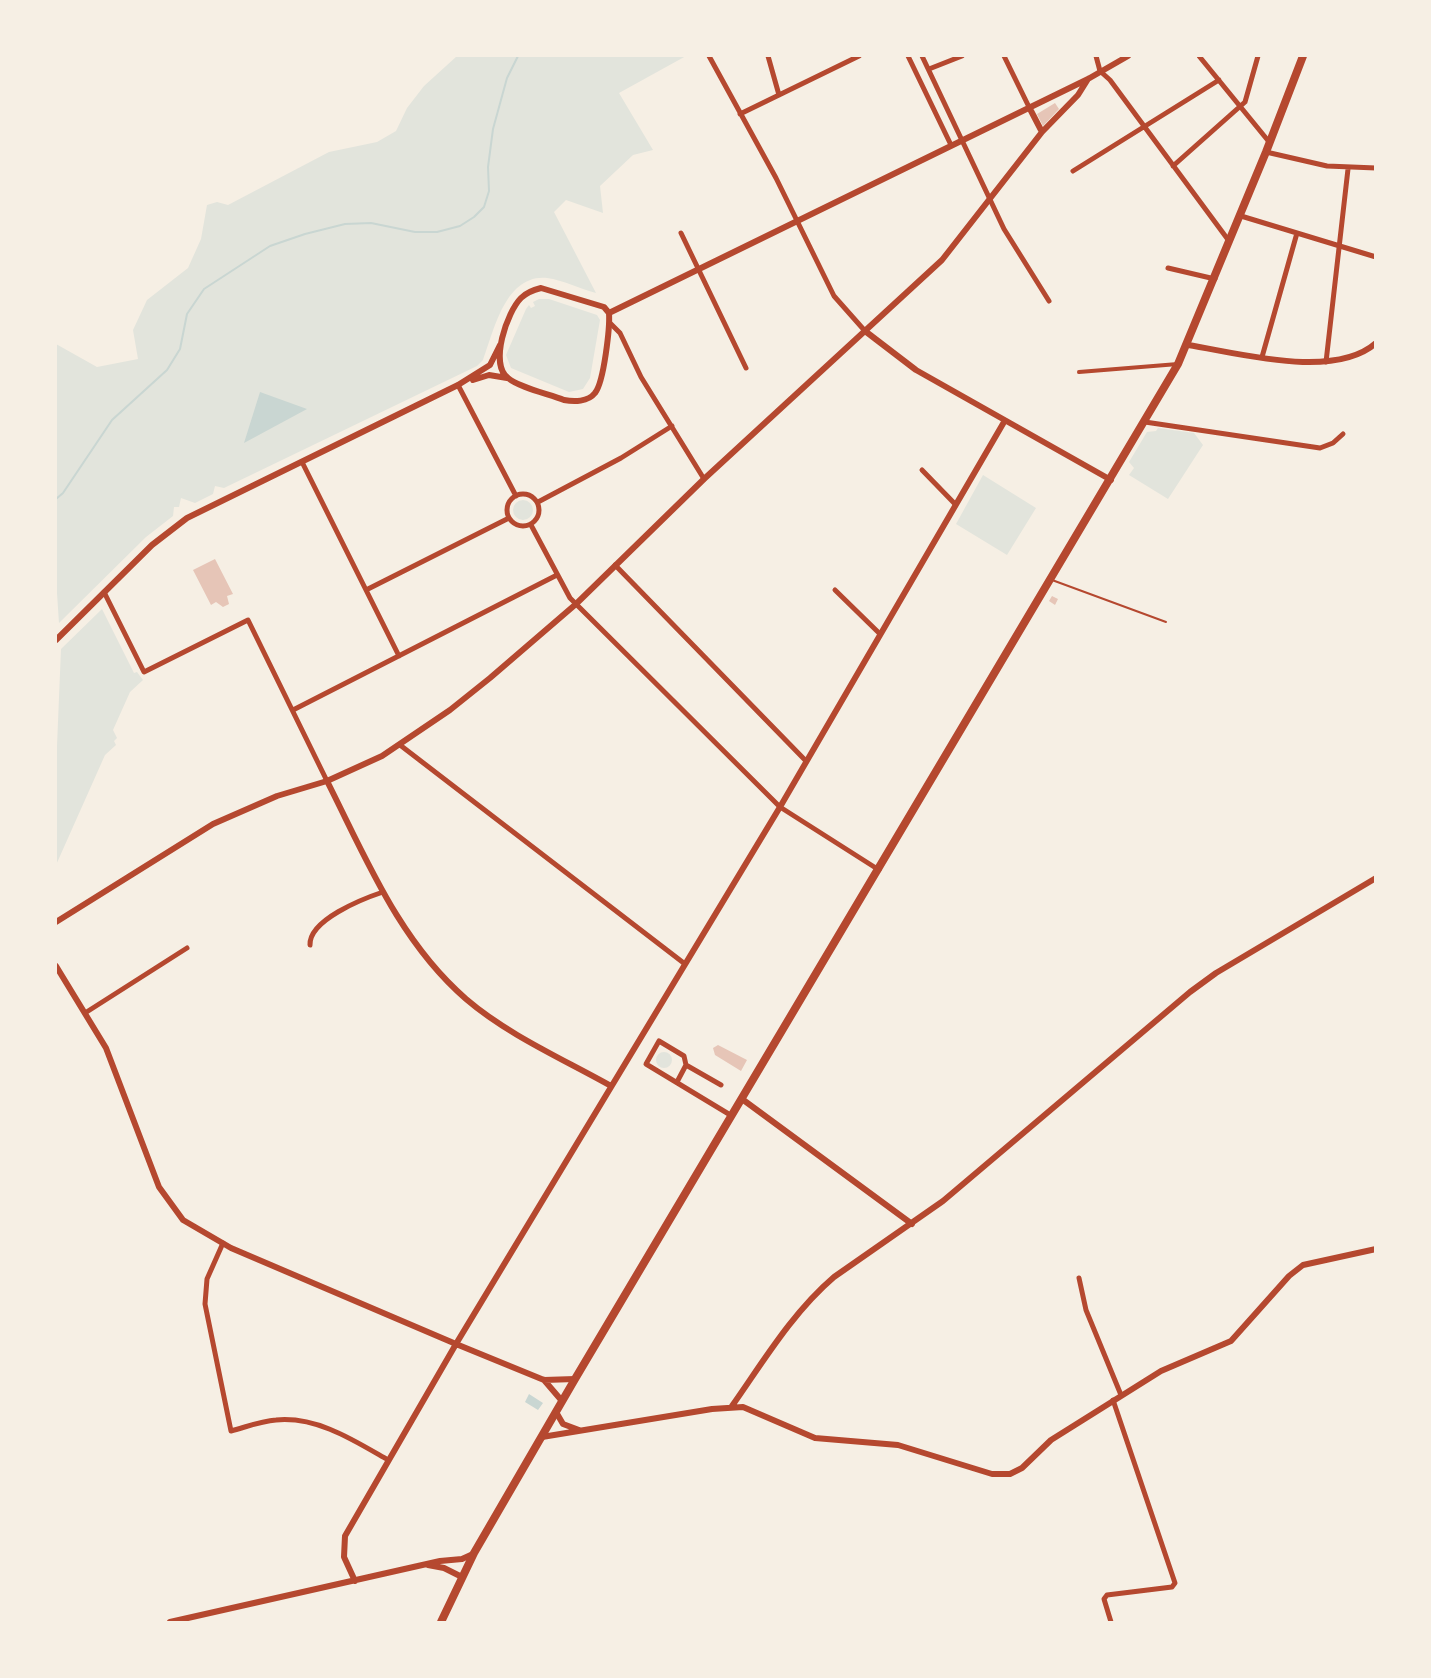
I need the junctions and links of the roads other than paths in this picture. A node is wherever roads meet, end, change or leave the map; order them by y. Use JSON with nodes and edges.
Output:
{"nodes":[{"id":1,"x":709,"y":56,"type":"edge"},
{"id":2,"x":768,"y":56,"type":"edge"},
{"id":3,"x":859,"y":56,"type":"edge"},
{"id":4,"x":908,"y":56,"type":"edge"},
{"id":5,"x":922,"y":56,"type":"edge"},
{"id":6,"x":962,"y":56,"type":"edge"},
{"id":7,"x":1004,"y":56,"type":"edge"},
{"id":8,"x":1096,"y":56,"type":"edge"},
{"id":9,"x":1128,"y":56,"type":"edge"},
{"id":10,"x":1200,"y":56,"type":"edge"},
{"id":11,"x":1258,"y":56,"type":"edge"},
{"id":12,"x":1303,"y":56,"type":"edge"},
{"id":13,"x":929,"y":69,"type":"junction"},
{"id":14,"x":1100,"y":71,"type":"junction"},
{"id":15,"x":1088,"y":79,"type":"junction"},
{"id":16,"x":1219,"y":80,"type":"junction"},
{"id":17,"x":779,"y":94,"type":"junction"},
{"id":18,"x":1239,"y":106,"type":"junction"},
{"id":19,"x":1027,"y":108,"type":"junction"},
{"id":20,"x":740,"y":114,"type":"junction"},
{"id":21,"x":1143,"y":126,"type":"junction"},
{"id":22,"x":1042,"y":132,"type":"junction"},
{"id":23,"x":962,"y":139,"type":"junction"},
{"id":24,"x":951,"y":145,"type":"junction"},
{"id":25,"x":1268,"y":148,"type":"junction"},
{"id":26,"x":1173,"y":166,"type":"junction"},
{"id":27,"x":1376,"y":168,"type":"edge"},
{"id":28,"x":1348,"y":169,"type":"junction"},
{"id":29,"x":1073,"y":171,"type":"dead end"},
{"id":30,"x":990,"y":201,"type":"junction"},
{"id":31,"x":1241,"y":216,"type":"junction"},
{"id":32,"x":795,"y":220,"type":"junction"},
{"id":33,"x":681,"y":233,"type":"dead end"},
{"id":34,"x":1297,"y":233,"type":"junction"},
{"id":35,"x":1230,"y":242,"type":"junction"},
{"id":36,"x":1339,"y":246,"type":"junction"},
{"id":37,"x":1376,"y":257,"type":"edge"},
{"id":38,"x":698,"y":267,"type":"junction"},
{"id":39,"x":1168,"y":268,"type":"dead end"},
{"id":40,"x":1215,"y":279,"type":"junction"},
{"id":41,"x":1049,"y":301,"type":"dead end"},
{"id":42,"x":612,"y":311,"type":"junction"},
{"id":43,"x":610,"y":323,"type":"junction"},
{"id":44,"x":865,"y":330,"type":"junction"},
{"id":45,"x":1376,"y":342,"type":"edge"},
{"id":46,"x":500,"y":345,"type":"junction"},
{"id":47,"x":1188,"y":345,"type":"junction"},
{"id":48,"x":1262,"y":357,"type":"junction"},
{"id":49,"x":1326,"y":362,"type":"junction"},
{"id":50,"x":1178,"y":364,"type":"junction"},
{"id":51,"x":746,"y":368,"type":"dead end"},
{"id":52,"x":1079,"y":372,"type":"dead end"},
{"id":53,"x":507,"y":378,"type":"junction"},
{"id":54,"x":458,"y":385,"type":"junction"},
{"id":55,"x":1004,"y":422,"type":"junction"},
{"id":56,"x":1144,"y":422,"type":"junction"},
{"id":57,"x":672,"y":426,"type":"junction"},
{"id":58,"x":1343,"y":434,"type":"dead end"},
{"id":59,"x":302,"y":462,"type":"junction"},
{"id":60,"x":922,"y":470,"type":"dead end"},
{"id":61,"x":704,"y":479,"type":"junction"},
{"id":62,"x":1111,"y":480,"type":"junction"},
{"id":63,"x":516,"y":496,"type":"junction"},
{"id":64,"x":538,"y":502,"type":"junction"},
{"id":65,"x":955,"y":504,"type":"junction"},
{"id":66,"x":509,"y":518,"type":"junction"},
{"id":67,"x":531,"y":525,"type":"junction"},
{"id":68,"x":615,"y":565,"type":"junction"},
{"id":69,"x":557,"y":575,"type":"junction"},
{"id":70,"x":1052,"y":580,"type":"junction"},
{"id":71,"x":366,"y":590,"type":"junction"},
{"id":72,"x":835,"y":590,"type":"dead end"},
{"id":73,"x":104,"y":592,"type":"junction"},
{"id":74,"x":576,"y":604,"type":"junction"},
{"id":75,"x":1166,"y":622,"type":"dead end"},
{"id":76,"x":879,"y":633,"type":"junction"},
{"id":77,"x":56,"y":640,"type":"edge"},
{"id":78,"x":399,"y":656,"type":"junction"},
{"id":79,"x":293,"y":710,"type":"junction"},
{"id":80,"x":400,"y":745,"type":"junction"},
{"id":81,"x":805,"y":760,"type":"junction"},
{"id":82,"x":327,"y":781,"type":"junction"},
{"id":83,"x":780,"y":807,"type":"junction"},
{"id":84,"x":879,"y":870,"type":"junction"},
{"id":85,"x":1376,"y":878,"type":"edge"},
{"id":86,"x":383,"y":892,"type":"junction"},
{"id":87,"x":56,"y":922,"type":"edge"},
{"id":88,"x":309,"y":945,"type":"dead end"},
{"id":89,"x":187,"y":948,"type":"dead end"},
{"id":90,"x":685,"y":964,"type":"junction"},
{"id":91,"x":56,"y":966,"type":"edge"},
{"id":92,"x":85,"y":1013,"type":"junction"},
{"id":93,"x":686,"y":1065,"type":"junction"},
{"id":94,"x":677,"y":1082,"type":"junction"},
{"id":95,"x":721,"y":1085,"type":"dead end"},
{"id":96,"x":611,"y":1086,"type":"junction"},
{"id":97,"x":742,"y":1099,"type":"junction"},
{"id":98,"x":732,"y":1116,"type":"junction"},
{"id":99,"x":912,"y":1224,"type":"junction"},
{"id":100,"x":223,"y":1243,"type":"junction"},
{"id":101,"x":1376,"y":1249,"type":"edge"},
{"id":102,"x":1079,"y":1278,"type":"dead end"},
{"id":103,"x":456,"y":1344,"type":"junction"},
{"id":104,"x":575,"y":1379,"type":"junction"},
{"id":105,"x":544,"y":1380,"type":"junction"},
{"id":106,"x":1121,"y":1395,"type":"junction"},
{"id":107,"x":1113,"y":1400,"type":"junction"},
{"id":108,"x":562,"y":1401,"type":"junction"},
{"id":109,"x":732,"y":1407,"type":"junction"},
{"id":110,"x":556,"y":1412,"type":"junction"},
{"id":111,"x":580,"y":1430,"type":"junction"},
{"id":112,"x":542,"y":1437,"type":"junction"},
{"id":113,"x":388,"y":1460,"type":"junction"},
{"id":114,"x":474,"y":1553,"type":"junction"},
{"id":115,"x":425,"y":1565,"type":"junction"},
{"id":116,"x":462,"y":1577,"type":"junction"},
{"id":117,"x":355,"y":1581,"type":"junction"},
{"id":118,"x":170,"y":1623,"type":"edge"},
{"id":119,"x":441,"y":1623,"type":"edge"},
{"id":120,"x":1111,"y":1623,"type":"edge"}],
"edges":[{"from":1,"to":20,"type":"street"},
{"from":2,"to":17,"type":"street"},
{"from":3,"to":17,"type":"street"},
{"from":4,"to":24,"type":"street"},
{"from":5,"to":13,"type":"street"},
{"from":6,"to":13,"type":"street"},
{"from":7,"to":19,"type":"street"},
{"from":8,"to":14,"type":"street"},
{"from":9,"to":14,"type":"street"},
{"from":10,"to":16,"type":"street"},
{"from":11,"to":18,"type":"street"},
{"from":12,"to":25,"type":"main road"},
{"from":13,"to":23,"type":"street"},
{"from":14,"to":15,"type":"street"},
{"from":14,"to":21,"type":"street"},
{"from":15,"to":19,"type":"street"},
{"from":15,"to":22,"type":"street"},
{"from":16,"to":18,"type":"street"},
{"from":16,"to":21,"type":"street"},
{"from":17,"to":20,"type":"street"},
{"from":18,"to":25,"type":"street"},
{"from":18,"to":26,"type":"street"},
{"from":19,"to":22,"type":"street"},
{"from":19,"to":23,"type":"street"},
{"from":20,"to":32,"type":"street"},
{"from":21,"to":26,"type":"street"},
{"from":21,"to":29,"type":"street"},
{"from":22,"to":30,"type":"street"},
{"from":23,"to":24,"type":"street"},
{"from":23,"to":30,"type":"street"},
{"from":24,"to":32,"type":"street"},
{"from":25,"to":28,"type":"street"},
{"from":25,"to":31,"type":"main road"},
{"from":26,"to":35,"type":"street"},
{"from":27,"to":28,"type":"street"},
{"from":28,"to":36,"type":"street"},
{"from":30,"to":41,"type":"street"},
{"from":30,"to":44,"type":"street"},
{"from":31,"to":34,"type":"street"},
{"from":31,"to":35,"type":"main road"},
{"from":32,"to":38,"type":"street"},
{"from":32,"to":44,"type":"street"},
{"from":33,"to":38,"type":"street"},
{"from":34,"to":36,"type":"street"},
{"from":34,"to":48,"type":"street"},
{"from":35,"to":40,"type":"main road"},
{"from":36,"to":37,"type":"street"},
{"from":36,"to":49,"type":"street"},
{"from":38,"to":42,"type":"street"},
{"from":38,"to":51,"type":"street"},
{"from":39,"to":40,"type":"street"},
{"from":40,"to":47,"type":"main road"},
{"from":42,"to":43,"type":"street"},
{"from":42,"to":46,"type":"street"},
{"from":43,"to":53,"type":"street"},
{"from":43,"to":57,"type":"street"},
{"from":44,"to":55,"type":"street"},
{"from":44,"to":61,"type":"street"},
{"from":45,"to":49,"type":"street"},
{"from":46,"to":53,"type":"street"},
{"from":46,"to":54,"type":"street"},
{"from":47,"to":48,"type":"street"},
{"from":47,"to":50,"type":"main road"},
{"from":48,"to":49,"type":"street"},
{"from":50,"to":52,"type":"street"},
{"from":50,"to":56,"type":"main road"},
{"from":53,"to":54,"type":"street"},
{"from":54,"to":59,"type":"street"},
{"from":54,"to":63,"type":"street"},
{"from":55,"to":62,"type":"street"},
{"from":55,"to":65,"type":"street"},
{"from":56,"to":58,"type":"street"},
{"from":56,"to":62,"type":"main road"},
{"from":57,"to":61,"type":"street"},
{"from":57,"to":64,"type":"street"},
{"from":59,"to":71,"type":"street"},
{"from":59,"to":73,"type":"street"},
{"from":60,"to":65,"type":"street"},
{"from":61,"to":68,"type":"street"},
{"from":62,"to":70,"type":"main road"},
{"from":63,"to":64,"type":"street"},
{"from":63,"to":66,"type":"street"},
{"from":64,"to":67,"type":"street"},
{"from":65,"to":76,"type":"street"},
{"from":66,"to":67,"type":"street"},
{"from":66,"to":71,"type":"street"},
{"from":67,"to":69,"type":"street"},
{"from":68,"to":74,"type":"street"},
{"from":68,"to":81,"type":"street"},
{"from":69,"to":74,"type":"street"},
{"from":69,"to":78,"type":"street"},
{"from":70,"to":75,"type":"lane"},
{"from":70,"to":84,"type":"main road"},
{"from":71,"to":78,"type":"street"},
{"from":72,"to":76,"type":"street"},
{"from":73,"to":77,"type":"street"},
{"from":73,"to":79,"type":"street"},
{"from":74,"to":80,"type":"street"},
{"from":74,"to":83,"type":"street"},
{"from":76,"to":81,"type":"street"},
{"from":78,"to":79,"type":"street"},
{"from":79,"to":82,"type":"street"},
{"from":80,"to":82,"type":"street"},
{"from":80,"to":90,"type":"street"},
{"from":81,"to":83,"type":"street"},
{"from":82,"to":86,"type":"street"},
{"from":82,"to":87,"type":"street"},
{"from":83,"to":84,"type":"street"},
{"from":83,"to":90,"type":"street"},
{"from":84,"to":97,"type":"main road"},
{"from":85,"to":99,"type":"street"},
{"from":86,"to":88,"type":"street"},
{"from":86,"to":96,"type":"street"},
{"from":89,"to":92,"type":"street"},
{"from":90,"to":96,"type":"street"},
{"from":91,"to":92,"type":"street"},
{"from":92,"to":100,"type":"street"},
{"from":93,"to":94,"type":"street"},
{"from":93,"to":94,"type":"street"},
{"from":93,"to":95,"type":"street"},
{"from":94,"to":98,"type":"street"},
{"from":96,"to":103,"type":"street"},
{"from":97,"to":98,"type":"main road"},
{"from":97,"to":99,"type":"street"},
{"from":98,"to":104,"type":"main road"},
{"from":99,"to":109,"type":"street"},
{"from":100,"to":103,"type":"street"},
{"from":100,"to":113,"type":"street"},
{"from":101,"to":106,"type":"street"},
{"from":102,"to":106,"type":"street"},
{"from":103,"to":105,"type":"street"},
{"from":103,"to":113,"type":"street"},
{"from":104,"to":105,"type":"street"},
{"from":104,"to":108,"type":"main road"},
{"from":105,"to":108,"type":"street"},
{"from":106,"to":107,"type":"street"},
{"from":107,"to":109,"type":"street"},
{"from":107,"to":120,"type":"street"},
{"from":108,"to":110,"type":"main road"},
{"from":109,"to":111,"type":"street"},
{"from":110,"to":111,"type":"street"},
{"from":110,"to":112,"type":"main road"},
{"from":111,"to":112,"type":"street"},
{"from":112,"to":114,"type":"main road"},
{"from":113,"to":117,"type":"street"},
{"from":114,"to":115,"type":"street"},
{"from":114,"to":116,"type":"main road"},
{"from":115,"to":116,"type":"street"},
{"from":115,"to":117,"type":"street"},
{"from":116,"to":119,"type":"main road"},
{"from":117,"to":118,"type":"street"}]}
